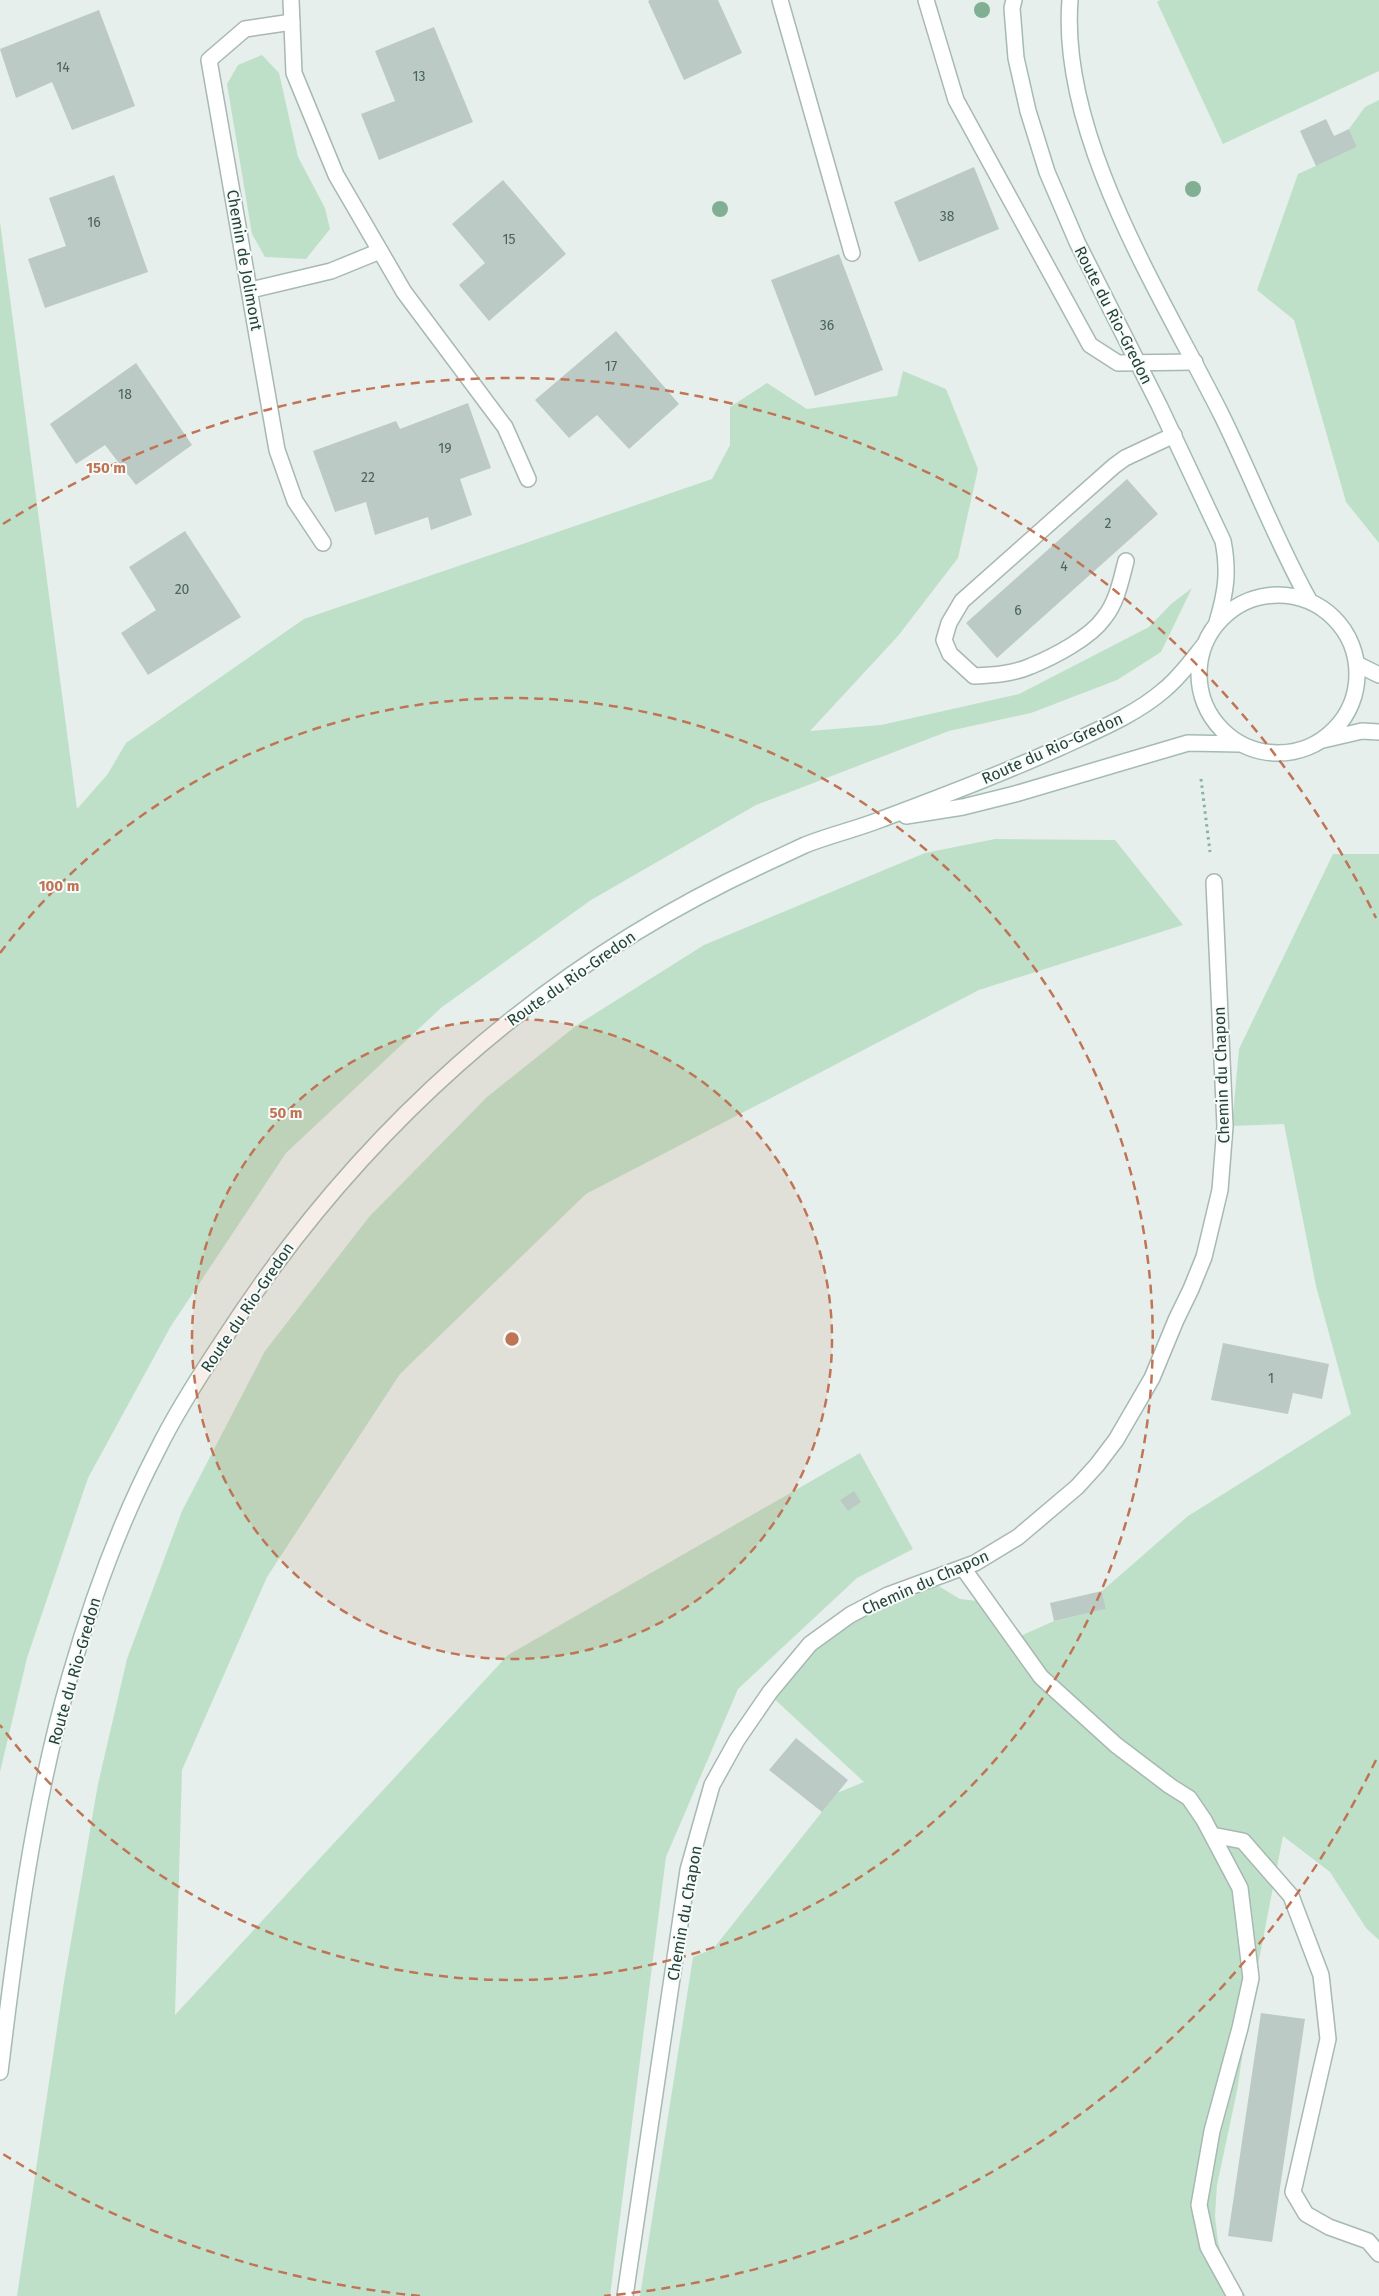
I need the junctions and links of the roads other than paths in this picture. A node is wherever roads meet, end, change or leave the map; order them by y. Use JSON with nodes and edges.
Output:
{"nodes":[{"id":1,"x":291,"y":0,"type":"edge"},
{"id":2,"x":780,"y":0,"type":"edge"},
{"id":3,"x":926,"y":0,"type":"edge"},
{"id":4,"x":1014,"y":0,"type":"edge"},
{"id":5,"x":1070,"y":0,"type":"edge"},
{"id":6,"x":292,"y":22,"type":"junction"},
{"id":7,"x":380,"y":251,"type":"junction"},
{"id":8,"x":852,"y":253,"type":"dead end"},
{"id":9,"x":250,"y":290,"type":"junction"},
{"id":10,"x":1194,"y":362,"type":"junction"},
{"id":11,"x":1138,"y":363,"type":"junction"},
{"id":12,"x":1174,"y":435,"type":"junction"},
{"id":13,"x":528,"y":479,"type":"dead end"},
{"id":14,"x":323,"y":543,"type":"dead end"},
{"id":15,"x":1126,"y":561,"type":"dead end"},
{"id":16,"x":1310,"y":600,"type":"junction"},
{"id":17,"x":1217,"y":622,"type":"junction"},
{"id":18,"x":1204,"y":645,"type":"junction"},
{"id":19,"x":1357,"y":664,"type":"junction"},
{"id":20,"x":1379,"y":675,"type":"edge"},
{"id":21,"x":1379,"y":732,"type":"edge"},
{"id":22,"x":1319,"y":741,"type":"junction"},
{"id":23,"x":1241,"y":744,"type":"junction"},
{"id":24,"x":879,"y":820,"type":"junction"},
{"id":25,"x":1214,"y":882,"type":"road end"},
{"id":26,"x":963,"y":1568,"type":"junction"},
{"id":27,"x":1212,"y":1835,"type":"junction"},
{"id":28,"x":0,"y":2072,"type":"edge"},
{"id":29,"x":1379,"y":2254,"type":"edge"},
{"id":30,"x":625,"y":2296,"type":"edge"},
{"id":31,"x":1235,"y":2296,"type":"edge"}],
"edges":[{"from":1,"to":6,"type":"main road"},
{"from":2,"to":8,"type":"main road"},
{"from":3,"to":11,"type":"main road"},
{"from":4,"to":11,"type":"main road","name":"Route du Rio-Gredon"},
{"from":5,"to":10,"type":"main road"},
{"from":6,"to":7,"type":"main road"},
{"from":6,"to":9,"type":"main road","name":"Chemin de Jolimont"},
{"from":7,"to":9,"type":"main road"},
{"from":7,"to":13,"type":"main road"},
{"from":9,"to":14,"type":"main road","name":"Chemin de Jolimont"},
{"from":10,"to":11,"type":"main road"},
{"from":10,"to":16,"type":"main road"},
{"from":11,"to":12,"type":"main road","name":"Route du Rio-Gredon"},
{"from":12,"to":15,"type":"main road"},
{"from":12,"to":17,"type":"main road","name":"Route du Rio-Gredon"},
{"from":16,"to":17,"type":"main road"},
{"from":16,"to":19,"type":"main road"},
{"from":17,"to":18,"type":"main road"},
{"from":18,"to":23,"type":"main road"},
{"from":18,"to":24,"type":"main road","name":"Route du Rio-Gredon"},
{"from":19,"to":20,"type":"main road"},
{"from":19,"to":22,"type":"main road"},
{"from":21,"to":22,"type":"main road"},
{"from":22,"to":23,"type":"main road"},
{"from":23,"to":24,"type":"main road","name":"Route du Rio-Gredon"},
{"from":24,"to":28,"type":"main road","name":"Route du Rio-Gredon"},
{"from":25,"to":26,"type":"main road","name":"Chemin du Chapon"},
{"from":26,"to":27,"type":"main road"},
{"from":26,"to":30,"type":"main road","name":"Chemin du Chapon"},
{"from":27,"to":29,"type":"main road"},
{"from":27,"to":31,"type":"main road"}]}
